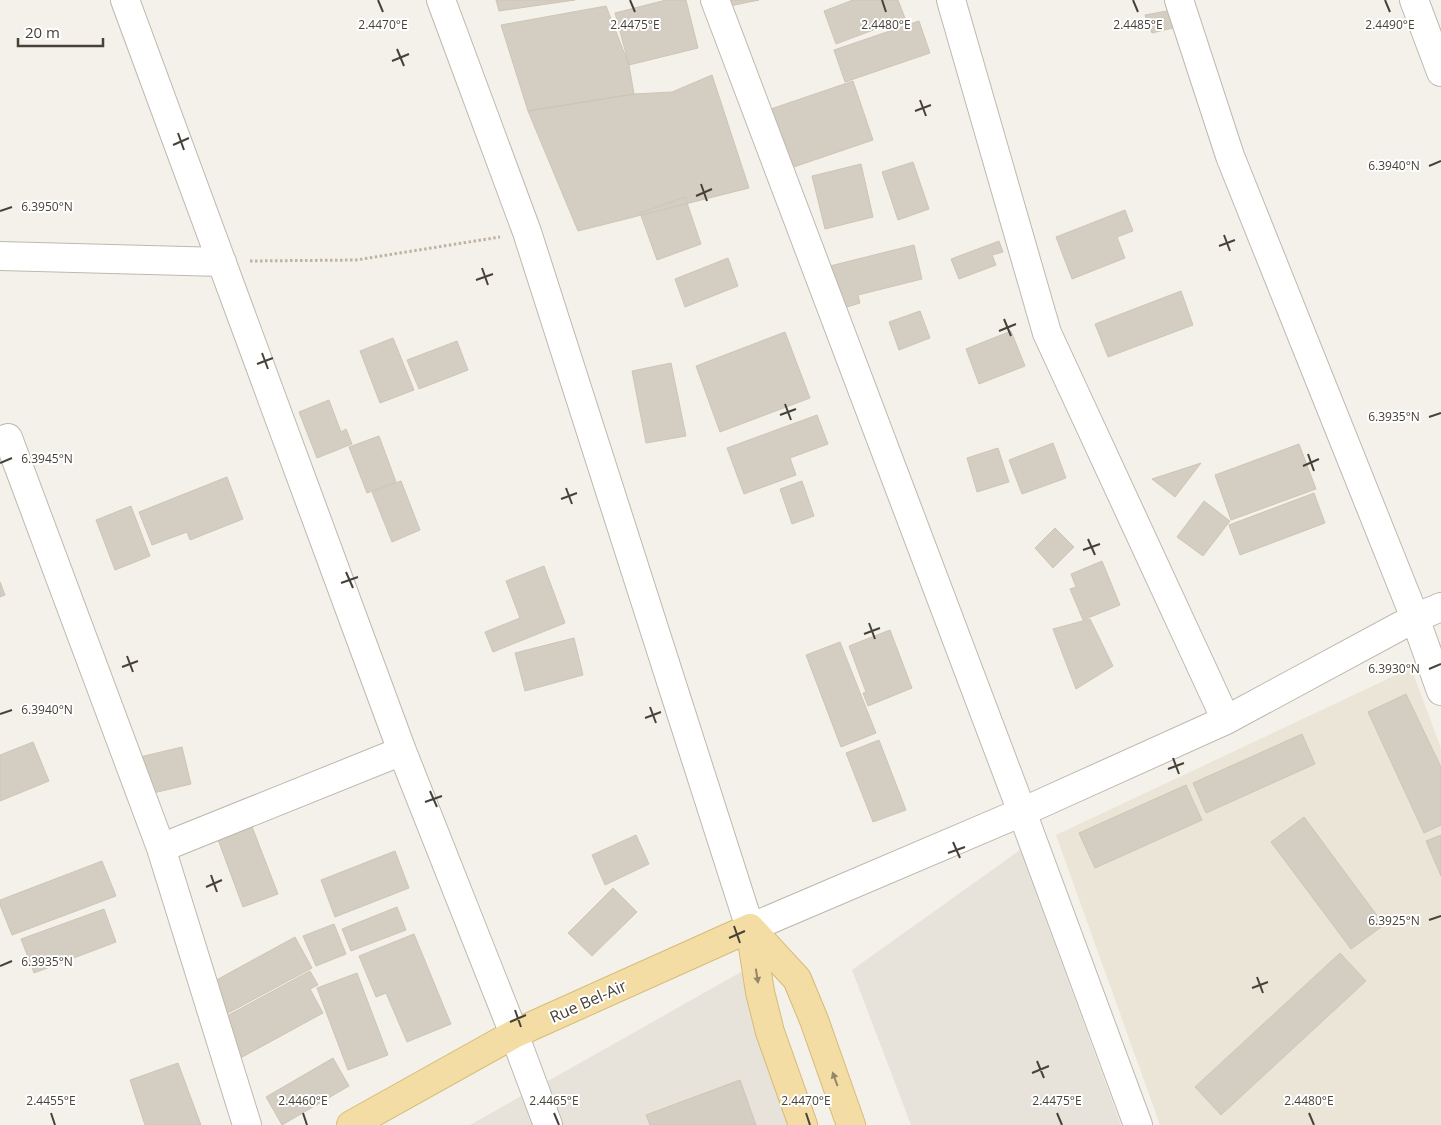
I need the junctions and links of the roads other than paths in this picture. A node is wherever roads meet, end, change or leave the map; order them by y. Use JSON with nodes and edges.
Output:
{"nodes":[{"id":1,"x":125,"y":0,"type":"edge"},
{"id":2,"x":441,"y":0,"type":"edge"},
{"id":3,"x":715,"y":0,"type":"edge"},
{"id":4,"x":951,"y":0,"type":"edge"},
{"id":5,"x":1179,"y":0,"type":"edge"},
{"id":6,"x":1414,"y":0,"type":"edge"},
{"id":7,"x":1441,"y":72,"type":"edge"},
{"id":8,"x":0,"y":256,"type":"edge"},
{"id":9,"x":222,"y":262,"type":"junction"},
{"id":10,"x":0,"y":441,"type":"edge"},
{"id":11,"x":1441,"y":607,"type":"edge"},
{"id":12,"x":1415,"y":618,"type":"junction"},
{"id":13,"x":1441,"y":691,"type":"edge"},
{"id":14,"x":1226,"y":720,"type":"junction"},
{"id":15,"x":402,"y":751,"type":"junction"},
{"id":16,"x":1022,"y":812,"type":"junction"},
{"id":17,"x":161,"y":848,"type":"junction"},
{"id":18,"x":750,"y":928,"type":"junction"},
{"id":19,"x":514,"y":1034,"type":"junction"},
{"id":20,"x":247,"y":1125,"type":"edge"},
{"id":21,"x":351,"y":1125,"type":"edge"},
{"id":22,"x":548,"y":1125,"type":"edge"},
{"id":23,"x":803,"y":1125,"type":"edge"},
{"id":24,"x":852,"y":1125,"type":"edge"},
{"id":25,"x":1138,"y":1125,"type":"edge"}],
"edges":[{"from":1,"to":9,"type":"street"},
{"from":2,"to":18,"type":"street"},
{"from":3,"to":16,"type":"street"},
{"from":4,"to":14,"type":"street"},
{"from":5,"to":12,"type":"street"},
{"from":6,"to":7,"type":"street"},
{"from":8,"to":9,"type":"street"},
{"from":9,"to":15,"type":"street"},
{"from":10,"to":17,"type":"street"},
{"from":11,"to":12,"type":"street"},
{"from":12,"to":13,"type":"street"},
{"from":12,"to":14,"type":"street"},
{"from":14,"to":16,"type":"street"},
{"from":15,"to":17,"type":"street"},
{"from":15,"to":19,"type":"street"},
{"from":16,"to":18,"type":"street"},
{"from":16,"to":25,"type":"street"},
{"from":17,"to":20,"type":"street"},
{"from":18,"to":19,"type":"main road","name":"Rue Bel-Air"},
{"from":18,"to":23,"type":"main road","one_way":true},
{"from":24,"to":18,"type":"main road","one_way":true},
{"from":19,"to":21,"type":"main road","name":"Rue Bel-Air"},
{"from":19,"to":22,"type":"street"}]}
